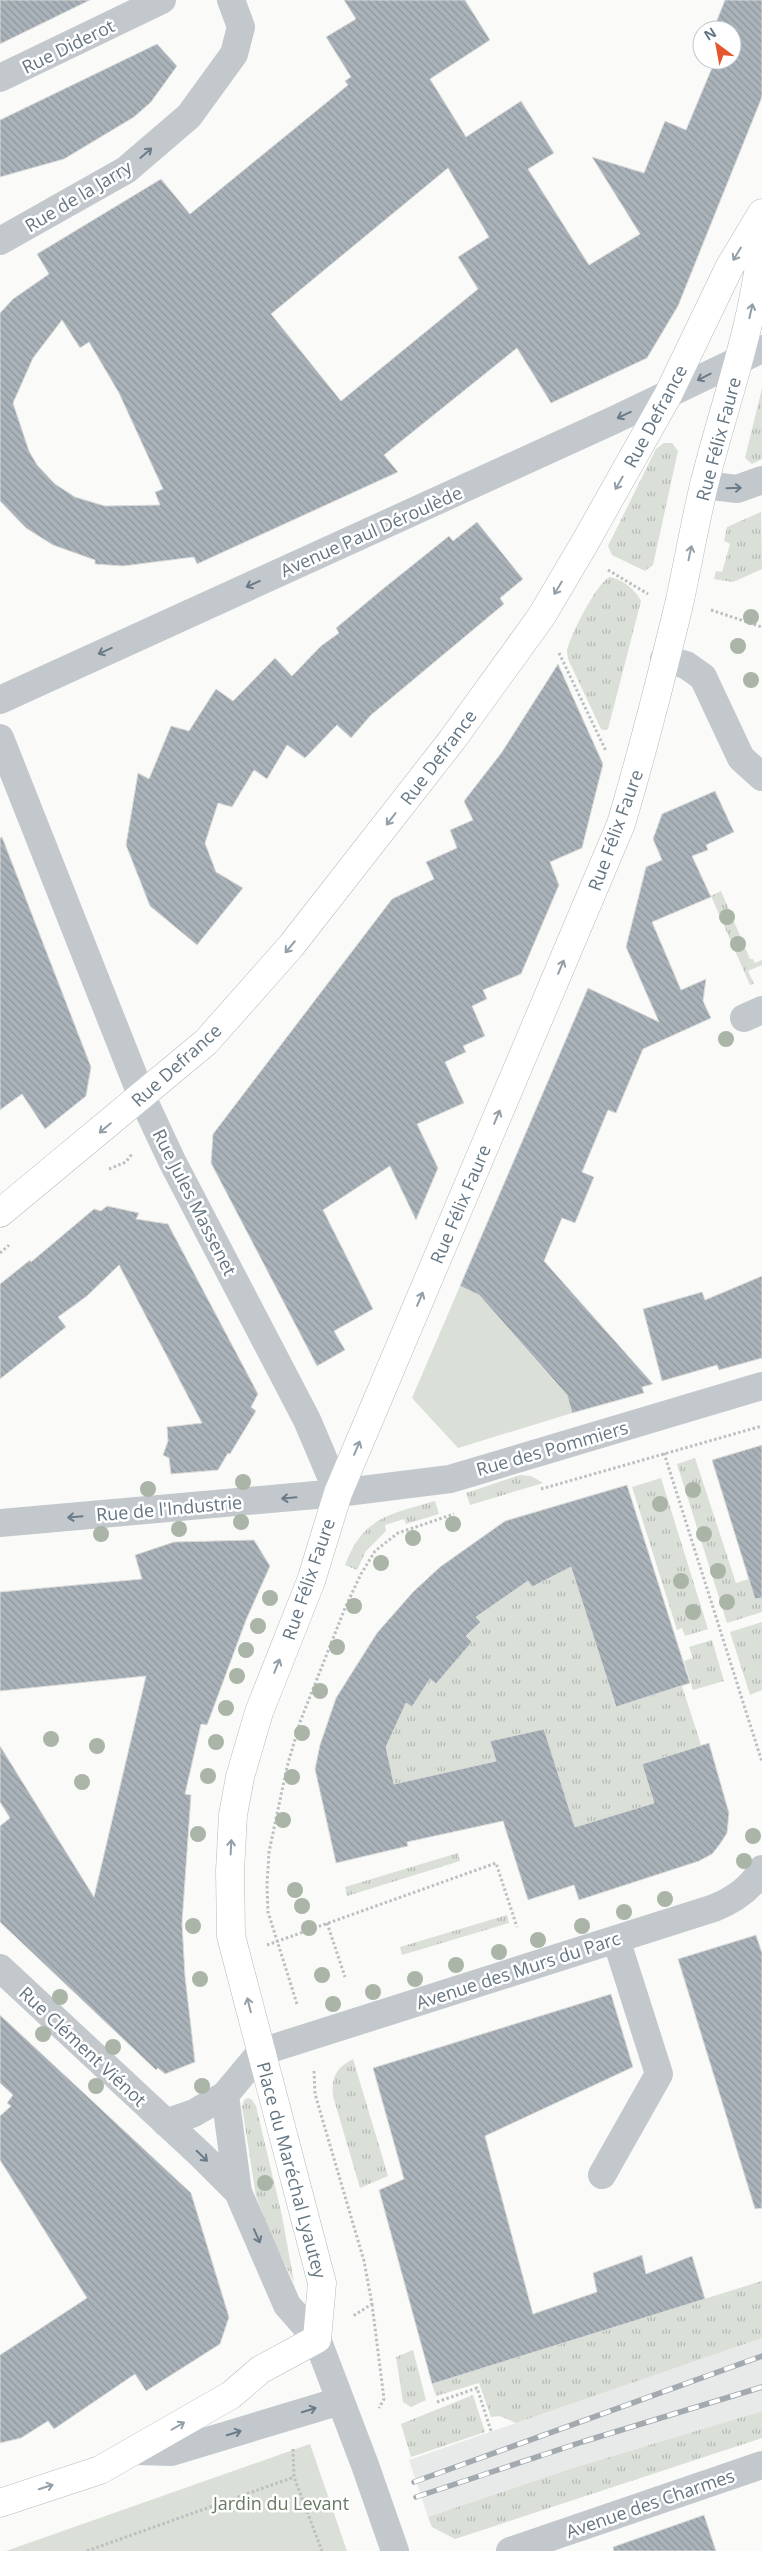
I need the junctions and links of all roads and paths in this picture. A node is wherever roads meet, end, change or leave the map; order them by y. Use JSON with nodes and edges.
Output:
{"nodes":[{"id":1,"x":162,"y":0,"type":"edge"},
{"id":2,"x":231,"y":0,"type":"edge"},
{"id":3,"x":0,"y":78,"type":"edge"},
{"id":4,"x":762,"y":212,"type":"edge"},
{"id":5,"x":0,"y":241,"type":"edge"},
{"id":6,"x":762,"y":242,"type":"edge"},
{"id":7,"x":751,"y":354,"type":"edge"},
{"id":8,"x":668,"y":395,"type":"junction"},
{"id":9,"x":762,"y":480,"type":"edge"},
{"id":10,"x":704,"y":485,"type":"junction"},
{"id":11,"x":606,"y":569,"type":"dead end"},
{"id":12,"x":652,"y":596,"type":"dead end"},
{"id":13,"x":707,"y":609,"type":"dead end"},
{"id":14,"x":762,"y":627,"type":"edge"},
{"id":15,"x":558,"y":653,"type":"dead end"},
{"id":16,"x":664,"y":659,"type":"junction"},
{"id":17,"x":0,"y":700,"type":"edge"},
{"id":18,"x":0,"y":738,"type":"edge"},
{"id":19,"x":610,"y":758,"type":"dead end"},
{"id":20,"x":762,"y":778,"type":"edge"},
{"id":21,"x":142,"y":1097,"type":"junction"},
{"id":22,"x":0,"y":1213,"type":"edge"},
{"id":23,"x":762,"y":1386,"type":"edge"},
{"id":24,"x":654,"y":1418,"type":"junction"},
{"id":25,"x":762,"y":1426,"type":"edge"},
{"id":26,"x":665,"y":1454,"type":"junction"},
{"id":27,"x":533,"y":1492,"type":"dead end"},
{"id":28,"x":338,"y":1493,"type":"junction"},
{"id":29,"x":461,"y":1512,"type":"dead end"},
{"id":30,"x":0,"y":1523,"type":"edge"},
{"id":31,"x":762,"y":1762,"type":"edge"},
{"id":32,"x":761,"y":1879,"type":"edge"},
{"id":33,"x":327,"y":1923,"type":"junction"},
{"id":34,"x":516,"y":1927,"type":"dead end"},
{"id":35,"x":616,"y":1939,"type":"junction"},
{"id":36,"x":277,"y":1942,"type":"junction"},
{"id":37,"x":264,"y":1946,"type":"dead end"},
{"id":38,"x":0,"y":1968,"type":"edge"},
{"id":39,"x":345,"y":1977,"type":"dead end"},
{"id":40,"x":308,"y":2037,"type":"junction"},
{"id":41,"x":261,"y":2052,"type":"junction"},
{"id":42,"x":225,"y":2095,"type":"junction"},
{"id":43,"x":166,"y":2123,"type":"junction"},
{"id":44,"x":602,"y":2175,"type":"dead end"},
{"id":45,"x":238,"y":2192,"type":"junction"},
{"id":46,"x":372,"y":2304,"type":"junction"},
{"id":47,"x":316,"y":2340,"type":"junction"},
{"id":48,"x":340,"y":2400,"type":"junction"},
{"id":49,"x":437,"y":2402,"type":"dead end"},
{"id":50,"x":375,"y":2415,"type":"dead end"},
{"id":51,"x":491,"y":2431,"type":"dead end"},
{"id":52,"x":293,"y":2446,"type":"dead end"},
{"id":53,"x":136,"y":2451,"type":"junction"},
{"id":54,"x":762,"y":2464,"type":"edge"},
{"id":55,"x":294,"y":2477,"type":"junction"},
{"id":56,"x":0,"y":2503,"type":"edge"},
{"id":57,"x":87,"y":2551,"type":"edge"},
{"id":58,"x":322,"y":2551,"type":"edge"},
{"id":59,"x":395,"y":2551,"type":"edge"},
{"id":60,"x":510,"y":2551,"type":"edge"}],
"edges":[{"from":1,"to":3,"type":"street","name":"Rue Diderot"},
{"from":5,"to":2,"type":"street","name":"Rue de la Jarry","one_way":true},
{"from":4,"to":8,"type":"main road","name":"Rue Defrance","one_way":true},
{"from":7,"to":6,"type":"main road","one_way":true},
{"from":7,"to":8,"type":"street","name":"Avenue Paul Déroulède","one_way":true},
{"from":7,"to":10,"type":"main road","name":"Rue Félix Faure"},
{"from":8,"to":17,"type":"street","name":"Avenue Paul Déroulède","one_way":true},
{"from":8,"to":21,"type":"main road","name":"Rue Defrance","one_way":true},
{"from":10,"to":9,"type":"street","one_way":true},
{"from":16,"to":10,"type":"main road","name":"Rue Félix Faure","one_way":true},
{"from":11,"to":12,"type":"path"},
{"from":13,"to":14,"type":"path"},
{"from":15,"to":19,"type":"path"},
{"from":16,"to":20,"type":"street"},
{"from":28,"to":16,"type":"main road","name":"Rue Félix Faure","one_way":true},
{"from":18,"to":21,"type":"street","name":"Rue Jules Massenet"},
{"from":21,"to":22,"type":"main road","name":"Rue Defrance","one_way":true},
{"from":21,"to":28,"type":"street","name":"Rue Jules Massenet"},
{"from":23,"to":24,"type":"street","name":"Rue des Pommiers"},
{"from":24,"to":26,"type":"path"},
{"from":24,"to":28,"type":"street","name":"Rue des Pommiers"},
{"from":25,"to":26,"type":"path","name":"Rue des Pommiers"},
{"from":26,"to":27,"type":"path","name":"Rue des Pommiers"},
{"from":26,"to":31,"type":"path"},
{"from":28,"to":30,"type":"street","name":"Rue de l'Industrie","one_way":true},
{"from":41,"to":28,"type":"main road","name":"Rue Félix Faure","one_way":true},
{"from":29,"to":36,"type":"path"},
{"from":32,"to":35,"type":"street","name":"Avenue des Murs du Parc"},
{"from":33,"to":34,"type":"path"},
{"from":33,"to":36,"type":"path"},
{"from":33,"to":39,"type":"path"},
{"from":35,"to":40,"type":"street","name":"Avenue des Murs du Parc"},
{"from":35,"to":44,"type":"street"},
{"from":36,"to":37,"type":"path"},
{"from":36,"to":40,"type":"path"},
{"from":38,"to":43,"type":"street","name":"Rue Clément Viénot"},
{"from":40,"to":41,"type":"street","name":"Avenue des Murs du Parc"},
{"from":40,"to":46,"type":"path"},
{"from":41,"to":42,"type":"street","name":"Place du Maréchal Lyautey"},
{"from":41,"to":47,"type":"main road","name":"Place du Maréchal Lyautey"},
{"from":42,"to":43,"type":"street"},
{"from":42,"to":45,"type":"street"},
{"from":43,"to":45,"type":"street","name":"Rue Clément Viénot","one_way":true},
{"from":45,"to":47,"type":"street","name":"Rue Clément Viénot","one_way":true},
{"from":46,"to":47,"type":"path"},
{"from":46,"to":50,"type":"path"},
{"from":47,"to":48,"type":"street","name":"Rue Clément Viénot"},
{"from":53,"to":47,"type":"main road","one_way":true},
{"from":53,"to":48,"type":"street","one_way":true},
{"from":48,"to":59,"type":"street","name":"Rue Clément Viénot"},
{"from":49,"to":51,"type":"path"},
{"from":52,"to":55,"type":"path"},
{"from":56,"to":53,"type":"main road","one_way":true},
{"from":54,"to":60,"type":"street","name":"Avenue des Charmes"},
{"from":55,"to":57,"type":"path"},
{"from":55,"to":58,"type":"path"}]}
